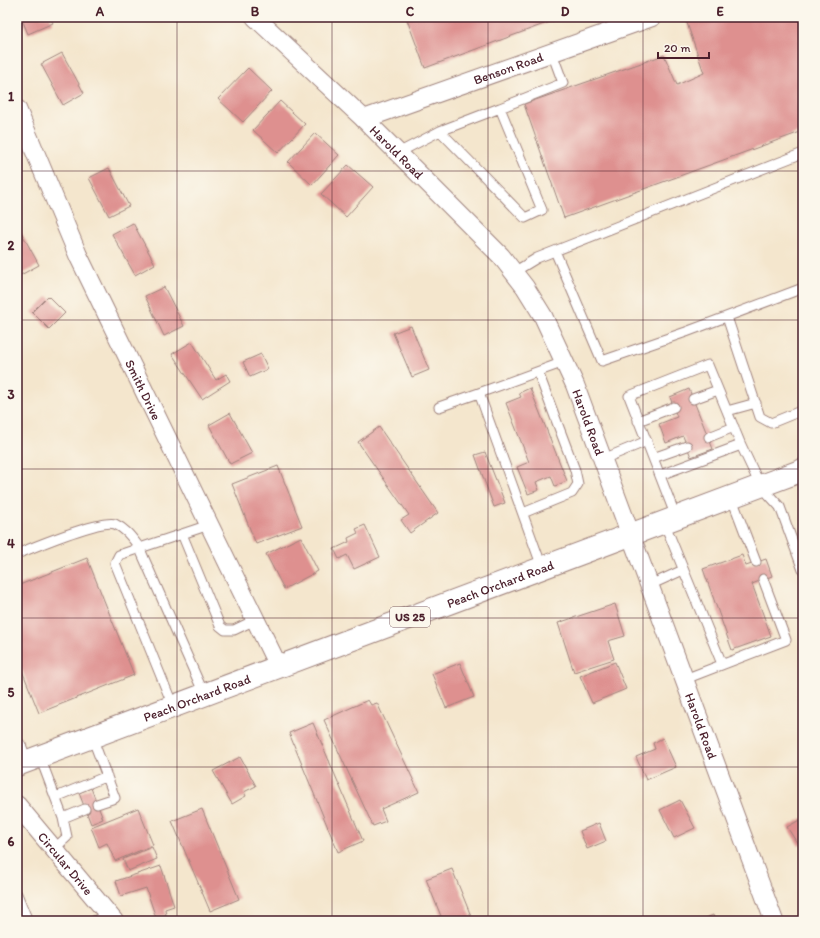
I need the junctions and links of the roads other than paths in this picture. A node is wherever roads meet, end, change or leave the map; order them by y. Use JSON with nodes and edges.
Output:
{"nodes":[{"id":1,"x":256,"y":17,"type":"edge"},
{"id":2,"x":652,"y":17,"type":"edge"},
{"id":3,"x":552,"y":53,"type":"junction"},
{"id":4,"x":500,"y":108,"type":"junction"},
{"id":5,"x":17,"y":109,"type":"edge"},
{"id":6,"x":364,"y":119,"type":"junction"},
{"id":7,"x":440,"y":131,"type":"junction"},
{"id":8,"x":398,"y":153,"type":"junction"},
{"id":9,"x":803,"y":153,"type":"edge"},
{"id":10,"x":555,"y":251,"type":"junction"},
{"id":11,"x":514,"y":272,"type":"junction"},
{"id":12,"x":803,"y":288,"type":"edge"},
{"id":13,"x":727,"y":317,"type":"junction"},
{"id":14,"x":564,"y":362,"type":"junction"},
{"id":15,"x":538,"y":372,"type":"junction"},
{"id":16,"x":718,"y":390,"type":"junction"},
{"id":17,"x":479,"y":393,"type":"junction"},
{"id":18,"x":693,"y":399,"type":"dead end"},
{"id":19,"x":756,"y":403,"type":"junction"},
{"id":20,"x":439,"y":407,"type":"dead end"},
{"id":21,"x":674,"y":407,"type":"dead end"},
{"id":22,"x":803,"y":410,"type":"edge"},
{"id":23,"x":727,"y":411,"type":"junction"},
{"id":24,"x":638,"y":421,"type":"junction"},
{"id":25,"x":734,"y":427,"type":"junction"},
{"id":26,"x":708,"y":437,"type":"dead end"},
{"id":27,"x":647,"y":441,"type":"junction"},
{"id":28,"x":741,"y":445,"type":"junction"},
{"id":29,"x":687,"y":446,"type":"dead end"},
{"id":30,"x":653,"y":458,"type":"junction"},
{"id":31,"x":603,"y":459,"type":"junction"},
{"id":32,"x":803,"y":470,"type":"edge"},
{"id":33,"x":660,"y":475,"type":"junction"},
{"id":34,"x":760,"y":485,"type":"junction"},
{"id":35,"x":731,"y":496,"type":"junction"},
{"id":36,"x":523,"y":513,"type":"junction"},
{"id":37,"x":670,"y":519,"type":"junction"},
{"id":38,"x":209,"y":525,"type":"junction"},
{"id":39,"x":182,"y":534,"type":"junction"},
{"id":40,"x":630,"y":534,"type":"junction"},
{"id":41,"x":139,"y":547,"type":"junction"},
{"id":42,"x":17,"y":554,"type":"edge"},
{"id":43,"x":756,"y":562,"type":"dead end"},
{"id":44,"x":542,"y":567,"type":"junction"},
{"id":45,"x":683,"y":570,"type":"junction"},
{"id":46,"x":803,"y":570,"type":"edge"},
{"id":47,"x":763,"y":579,"type":"dead end"},
{"id":48,"x":650,"y":585,"type":"junction"},
{"id":49,"x":255,"y":620,"type":"junction"},
{"id":50,"x":722,"y":664,"type":"junction"},
{"id":51,"x":278,"y":666,"type":"junction"},
{"id":52,"x":685,"y":679,"type":"junction"},
{"id":53,"x":204,"y":694,"type":"junction"},
{"id":54,"x":173,"y":706,"type":"junction"},
{"id":55,"x":92,"y":737,"type":"junction"},
{"id":56,"x":24,"y":758,"type":"edge"},
{"id":57,"x":107,"y":776,"type":"junction"},
{"id":58,"x":56,"y":797,"type":"junction"},
{"id":59,"x":97,"y":804,"type":"dead end"},
{"id":60,"x":17,"y":805,"type":"edge"},
{"id":61,"x":85,"y":809,"type":"dead end"},
{"id":62,"x":64,"y":818,"type":"junction"},
{"id":63,"x":54,"y":849,"type":"junction"},
{"id":64,"x":17,"y":894,"type":"edge"},
{"id":65,"x":106,"y":919,"type":"edge"},
{"id":66,"x":28,"y":921,"type":"edge"},
{"id":67,"x":774,"y":921,"type":"edge"}],
"edges":[{"from":1,"to":6,"type":"street","name":"Harold Road"},
{"from":2,"to":3,"type":"street","name":"Benson Road"},
{"from":3,"to":4,"type":"lane"},
{"from":3,"to":6,"type":"street","name":"Benson Road"},
{"from":4,"to":7,"type":"lane"},
{"from":4,"to":7,"type":"lane"},
{"from":5,"to":38,"type":"street","name":"Smith Drive"},
{"from":6,"to":8,"type":"street","name":"Harold Road"},
{"from":7,"to":8,"type":"lane"},
{"from":8,"to":11,"type":"street","name":"Harold Road"},
{"from":9,"to":10,"type":"lane"},
{"from":10,"to":11,"type":"lane"},
{"from":10,"to":13,"type":"lane"},
{"from":11,"to":14,"type":"street","name":"Harold Road"},
{"from":12,"to":13,"type":"lane"},
{"from":13,"to":19,"type":"lane"},
{"from":14,"to":15,"type":"lane"},
{"from":14,"to":31,"type":"street","name":"Harold Road"},
{"from":15,"to":17,"type":"lane"},
{"from":15,"to":36,"type":"lane"},
{"from":16,"to":18,"type":"lane"},
{"from":16,"to":23,"type":"lane"},
{"from":16,"to":24,"type":"lane"},
{"from":17,"to":20,"type":"lane"},
{"from":17,"to":36,"type":"lane"},
{"from":19,"to":22,"type":"lane"},
{"from":19,"to":23,"type":"lane"},
{"from":21,"to":24,"type":"lane"},
{"from":23,"to":25,"type":"lane"},
{"from":24,"to":27,"type":"lane"},
{"from":25,"to":26,"type":"lane"},
{"from":25,"to":28,"type":"lane"},
{"from":27,"to":30,"type":"lane"},
{"from":27,"to":31,"type":"lane"},
{"from":28,"to":33,"type":"lane"},
{"from":28,"to":34,"type":"lane"},
{"from":29,"to":30,"type":"lane"},
{"from":30,"to":33,"type":"lane"},
{"from":31,"to":40,"type":"street","name":"Harold Road"},
{"from":32,"to":34,"type":"main road","name":"Peach Orchard Road","number":"US 25"},
{"from":33,"to":37,"type":"lane"},
{"from":34,"to":35,"type":"main road","name":"Peach Orchard Road","number":"US 25"},
{"from":34,"to":46,"type":"lane"},
{"from":35,"to":37,"type":"main road","name":"Peach Orchard Road","number":"US 25"},
{"from":35,"to":43,"type":"lane"},
{"from":36,"to":44,"type":"lane"},
{"from":37,"to":40,"type":"main road","name":"Peach Orchard Road","number":"US 25"},
{"from":37,"to":45,"type":"lane"},
{"from":38,"to":39,"type":"lane"},
{"from":38,"to":49,"type":"street","name":"Smith Drive"},
{"from":39,"to":41,"type":"lane"},
{"from":39,"to":49,"type":"lane"},
{"from":40,"to":44,"type":"main road","name":"Peach Orchard Road","number":"US 25"},
{"from":40,"to":48,"type":"street","name":"Harold Road"},
{"from":41,"to":42,"type":"lane"},
{"from":41,"to":53,"type":"lane"},
{"from":41,"to":54,"type":"lane"},
{"from":44,"to":51,"type":"main road","name":"Peach Orchard Road","number":"US 25"},
{"from":45,"to":48,"type":"lane"},
{"from":45,"to":50,"type":"lane"},
{"from":47,"to":50,"type":"lane"},
{"from":48,"to":52,"type":"street","name":"Harold Road"},
{"from":49,"to":51,"type":"street","name":"Smith Drive"},
{"from":50,"to":52,"type":"lane"},
{"from":51,"to":53,"type":"main road","name":"Peach Orchard Road","number":"US 25"},
{"from":52,"to":67,"type":"street","name":"Harold Road"},
{"from":53,"to":54,"type":"main road","name":"Peach Orchard Road","number":"US 25"},
{"from":54,"to":55,"type":"main road","name":"Peach Orchard Road","number":"US 25"},
{"from":55,"to":56,"type":"main road","name":"Peach Orchard Road","number":"US 25"},
{"from":55,"to":57,"type":"lane"},
{"from":56,"to":58,"type":"lane"},
{"from":57,"to":58,"type":"lane"},
{"from":57,"to":59,"type":"lane"},
{"from":58,"to":62,"type":"lane"},
{"from":60,"to":63,"type":"street","name":"Circular Drive"},
{"from":61,"to":62,"type":"lane"},
{"from":62,"to":63,"type":"lane"},
{"from":63,"to":65,"type":"street","name":"Circular Drive"},
{"from":64,"to":66,"type":"lane"}]}
